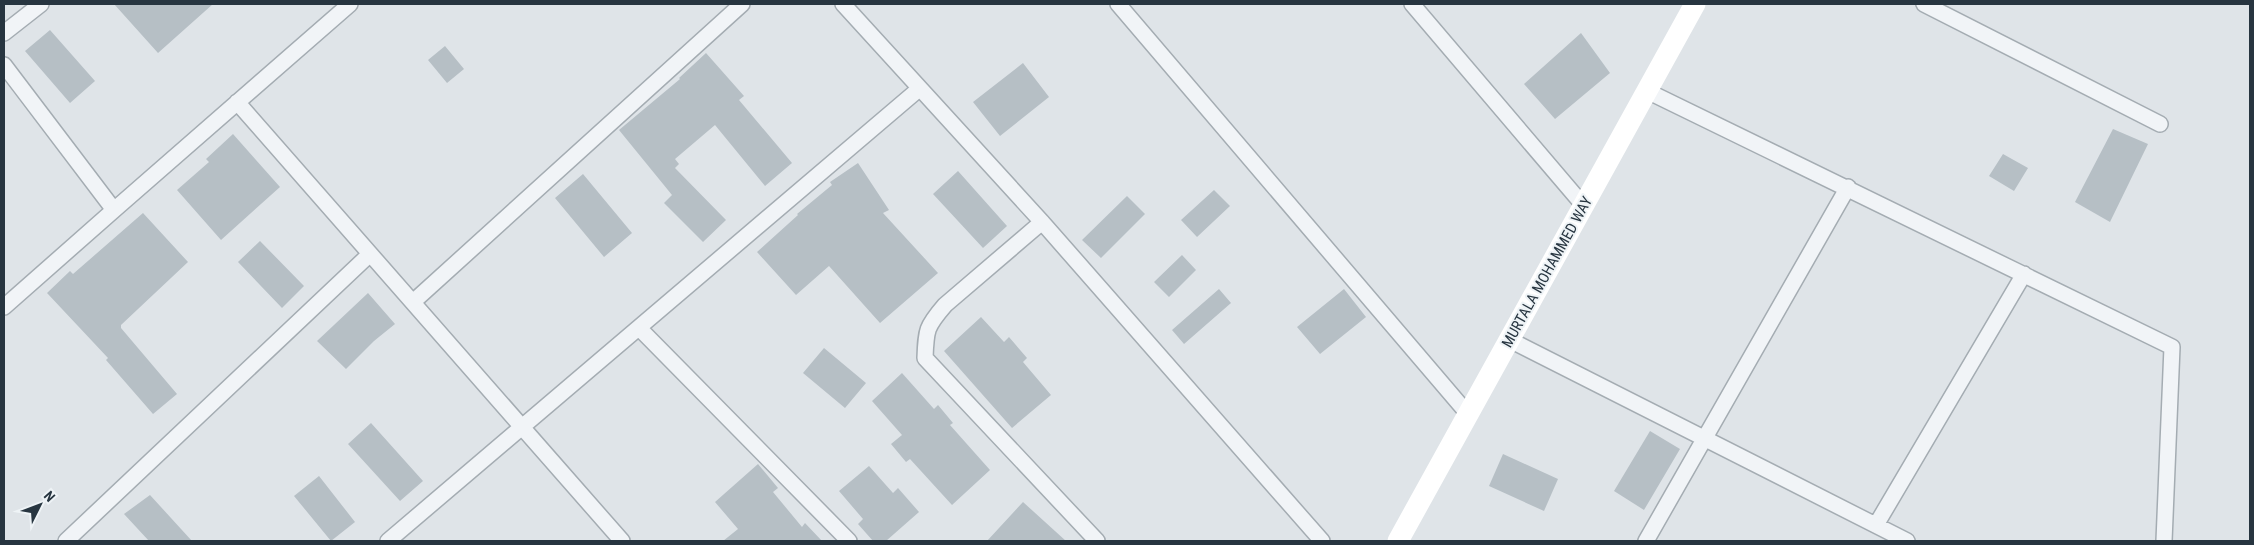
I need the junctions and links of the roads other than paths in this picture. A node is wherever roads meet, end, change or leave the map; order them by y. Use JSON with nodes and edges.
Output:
{"nodes":[{"id":1,"x":41,"y":4,"type":"edge"},
{"id":2,"x":742,"y":4,"type":"edge"},
{"id":3,"x":843,"y":4,"type":"edge"},
{"id":4,"x":1118,"y":4,"type":"edge"},
{"id":5,"x":1412,"y":4,"type":"edge"},
{"id":6,"x":1696,"y":4,"type":"edge"},
{"id":7,"x":1924,"y":4,"type":"edge"},
{"id":8,"x":346,"y":5,"type":"edge"},
{"id":9,"x":4,"y":33,"type":"edge"},
{"id":10,"x":4,"y":65,"type":"edge"},
{"id":11,"x":919,"y":89,"type":"junction"},
{"id":12,"x":1647,"y":91,"type":"junction"},
{"id":13,"x":237,"y":102,"type":"junction"},
{"id":14,"x":2160,"y":124,"type":"dead end"},
{"id":15,"x":1848,"y":187,"type":"junction"},
{"id":16,"x":1584,"y":206,"type":"junction"},
{"id":17,"x":114,"y":210,"type":"junction"},
{"id":18,"x":1042,"y":222,"type":"junction"},
{"id":19,"x":370,"y":254,"type":"junction"},
{"id":20,"x":2024,"y":274,"type":"junction"},
{"id":21,"x":413,"y":302,"type":"junction"},
{"id":22,"x":4,"y":307,"type":"edge"},
{"id":23,"x":640,"y":329,"type":"junction"},
{"id":24,"x":1510,"y":340,"type":"junction"},
{"id":25,"x":1468,"y":414,"type":"junction"},
{"id":26,"x":522,"y":428,"type":"junction"},
{"id":27,"x":1706,"y":437,"type":"junction"},
{"id":28,"x":1876,"y":525,"type":"junction"},
{"id":29,"x":66,"y":541,"type":"edge"},
{"id":30,"x":388,"y":541,"type":"edge"},
{"id":31,"x":622,"y":541,"type":"edge"},
{"id":32,"x":849,"y":541,"type":"edge"},
{"id":33,"x":1097,"y":541,"type":"edge"},
{"id":34,"x":1322,"y":541,"type":"edge"},
{"id":35,"x":1398,"y":541,"type":"edge"},
{"id":36,"x":1646,"y":541,"type":"edge"},
{"id":37,"x":1907,"y":541,"type":"edge"},
{"id":38,"x":2164,"y":541,"type":"edge"}],
"edges":[{"from":1,"to":9,"type":"street"},
{"from":2,"to":21,"type":"street"},
{"from":3,"to":11,"type":"street"},
{"from":4,"to":25,"type":"street"},
{"from":5,"to":16,"type":"street"},
{"from":6,"to":12,"type":"street","name":"MURTALA MOHAMMED WAY"},
{"from":7,"to":14,"type":"street"},
{"from":8,"to":13,"type":"street"},
{"from":10,"to":17,"type":"street"},
{"from":11,"to":18,"type":"street"},
{"from":11,"to":23,"type":"street"},
{"from":12,"to":15,"type":"street"},
{"from":12,"to":16,"type":"street","name":"MURTALA MOHAMMED WAY"},
{"from":13,"to":17,"type":"street"},
{"from":13,"to":19,"type":"street"},
{"from":15,"to":20,"type":"street"},
{"from":15,"to":27,"type":"street"},
{"from":16,"to":24,"type":"street","name":"MURTALA MOHAMMED WAY"},
{"from":17,"to":22,"type":"street"},
{"from":18,"to":33,"type":"street"},
{"from":18,"to":34,"type":"street"},
{"from":19,"to":21,"type":"street"},
{"from":19,"to":29,"type":"street"},
{"from":20,"to":28,"type":"street"},
{"from":20,"to":38,"type":"street"},
{"from":21,"to":26,"type":"street"},
{"from":23,"to":26,"type":"street"},
{"from":23,"to":32,"type":"street"},
{"from":24,"to":25,"type":"street","name":"MURTALA MOHAMMED WAY"},
{"from":24,"to":27,"type":"street"},
{"from":25,"to":35,"type":"street","name":"MURTALA MOHAMMED WAY"},
{"from":26,"to":30,"type":"street"},
{"from":26,"to":31,"type":"street"},
{"from":27,"to":28,"type":"street"},
{"from":27,"to":36,"type":"street"},
{"from":28,"to":37,"type":"street"}]}
